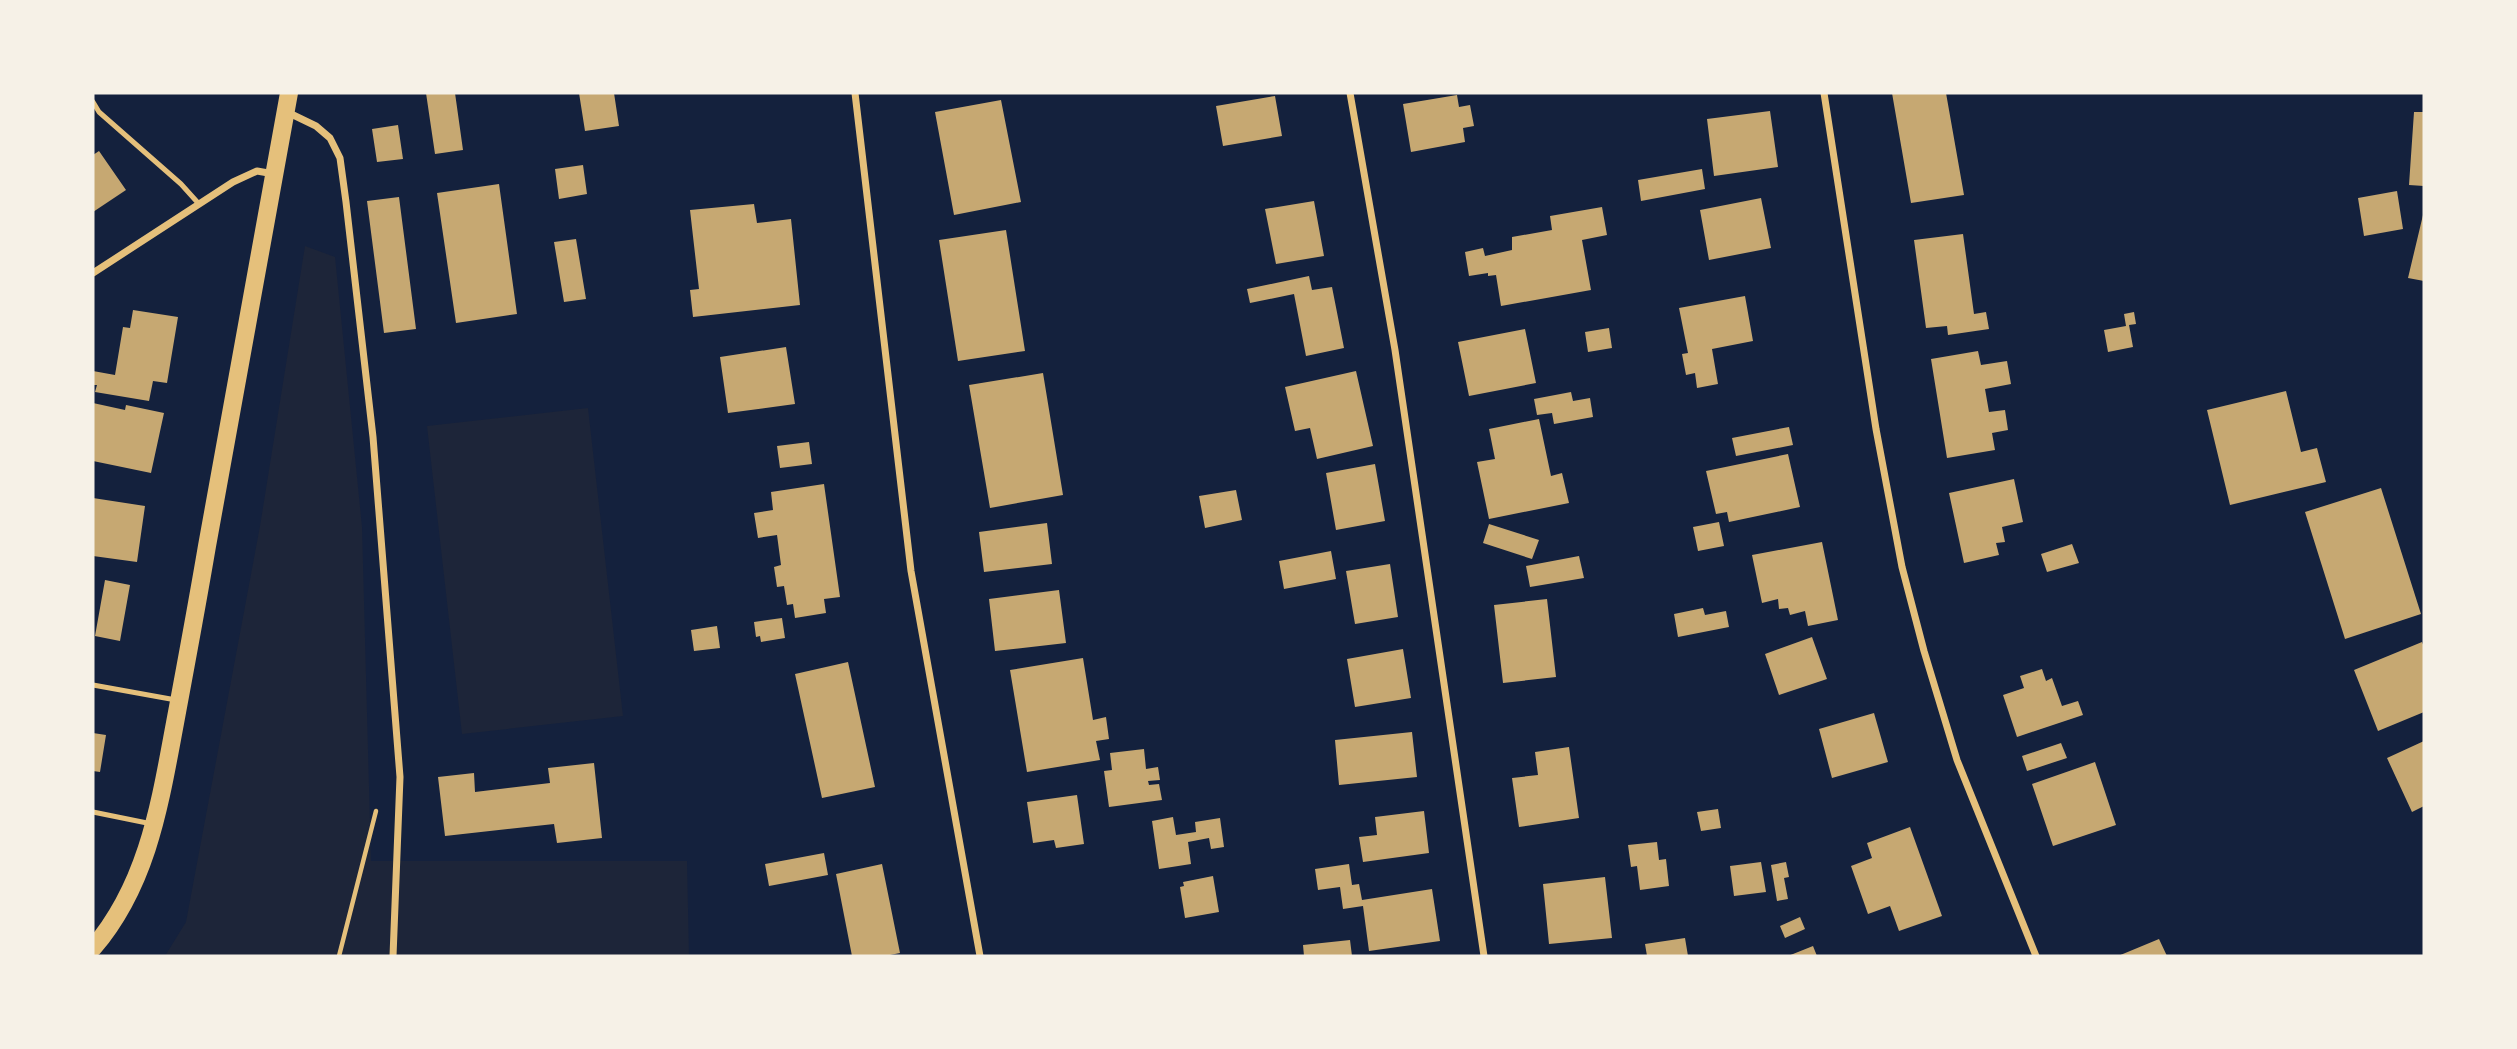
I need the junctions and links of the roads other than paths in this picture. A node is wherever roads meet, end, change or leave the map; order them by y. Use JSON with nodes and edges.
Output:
{"nodes":[{"id":1,"x":289,"y":93,"type":"edge"},
{"id":2,"x":855,"y":93,"type":"edge"},
{"id":3,"x":1350,"y":93,"type":"edge"},
{"id":4,"x":1824,"y":93,"type":"edge"},
{"id":5,"x":93,"y":102,"type":"edge"},
{"id":6,"x":285,"y":112,"type":"junction"},
{"id":7,"x":274,"y":174,"type":"junction"},
{"id":8,"x":199,"y":204,"type":"junction"},
{"id":9,"x":93,"y":273,"type":"edge"},
{"id":10,"x":93,"y":685,"type":"edge"},
{"id":11,"x":179,"y":701,"type":"junction"},
{"id":12,"x":93,"y":812,"type":"edge"},
{"id":13,"x":155,"y":825,"type":"junction"},
{"id":14,"x":93,"y":948,"type":"edge"},
{"id":15,"x":393,"y":956,"type":"edge"},
{"id":16,"x":980,"y":956,"type":"edge"},
{"id":17,"x":1484,"y":956,"type":"edge"},
{"id":18,"x":2036,"y":956,"type":"edge"}],
"edges":[{"from":1,"to":6,"type":"main road"},
{"from":2,"to":16,"type":"street"},
{"from":3,"to":17,"type":"street"},
{"from":4,"to":18,"type":"street"},
{"from":5,"to":8,"type":"lane"},
{"from":6,"to":7,"type":"main road"},
{"from":6,"to":15,"type":"street"},
{"from":7,"to":8,"type":"street"},
{"from":7,"to":11,"type":"main road"},
{"from":8,"to":9,"type":"street"},
{"from":10,"to":11,"type":"lane"},
{"from":11,"to":13,"type":"main road"},
{"from":12,"to":13,"type":"lane"},
{"from":13,"to":14,"type":"main road"}]}
